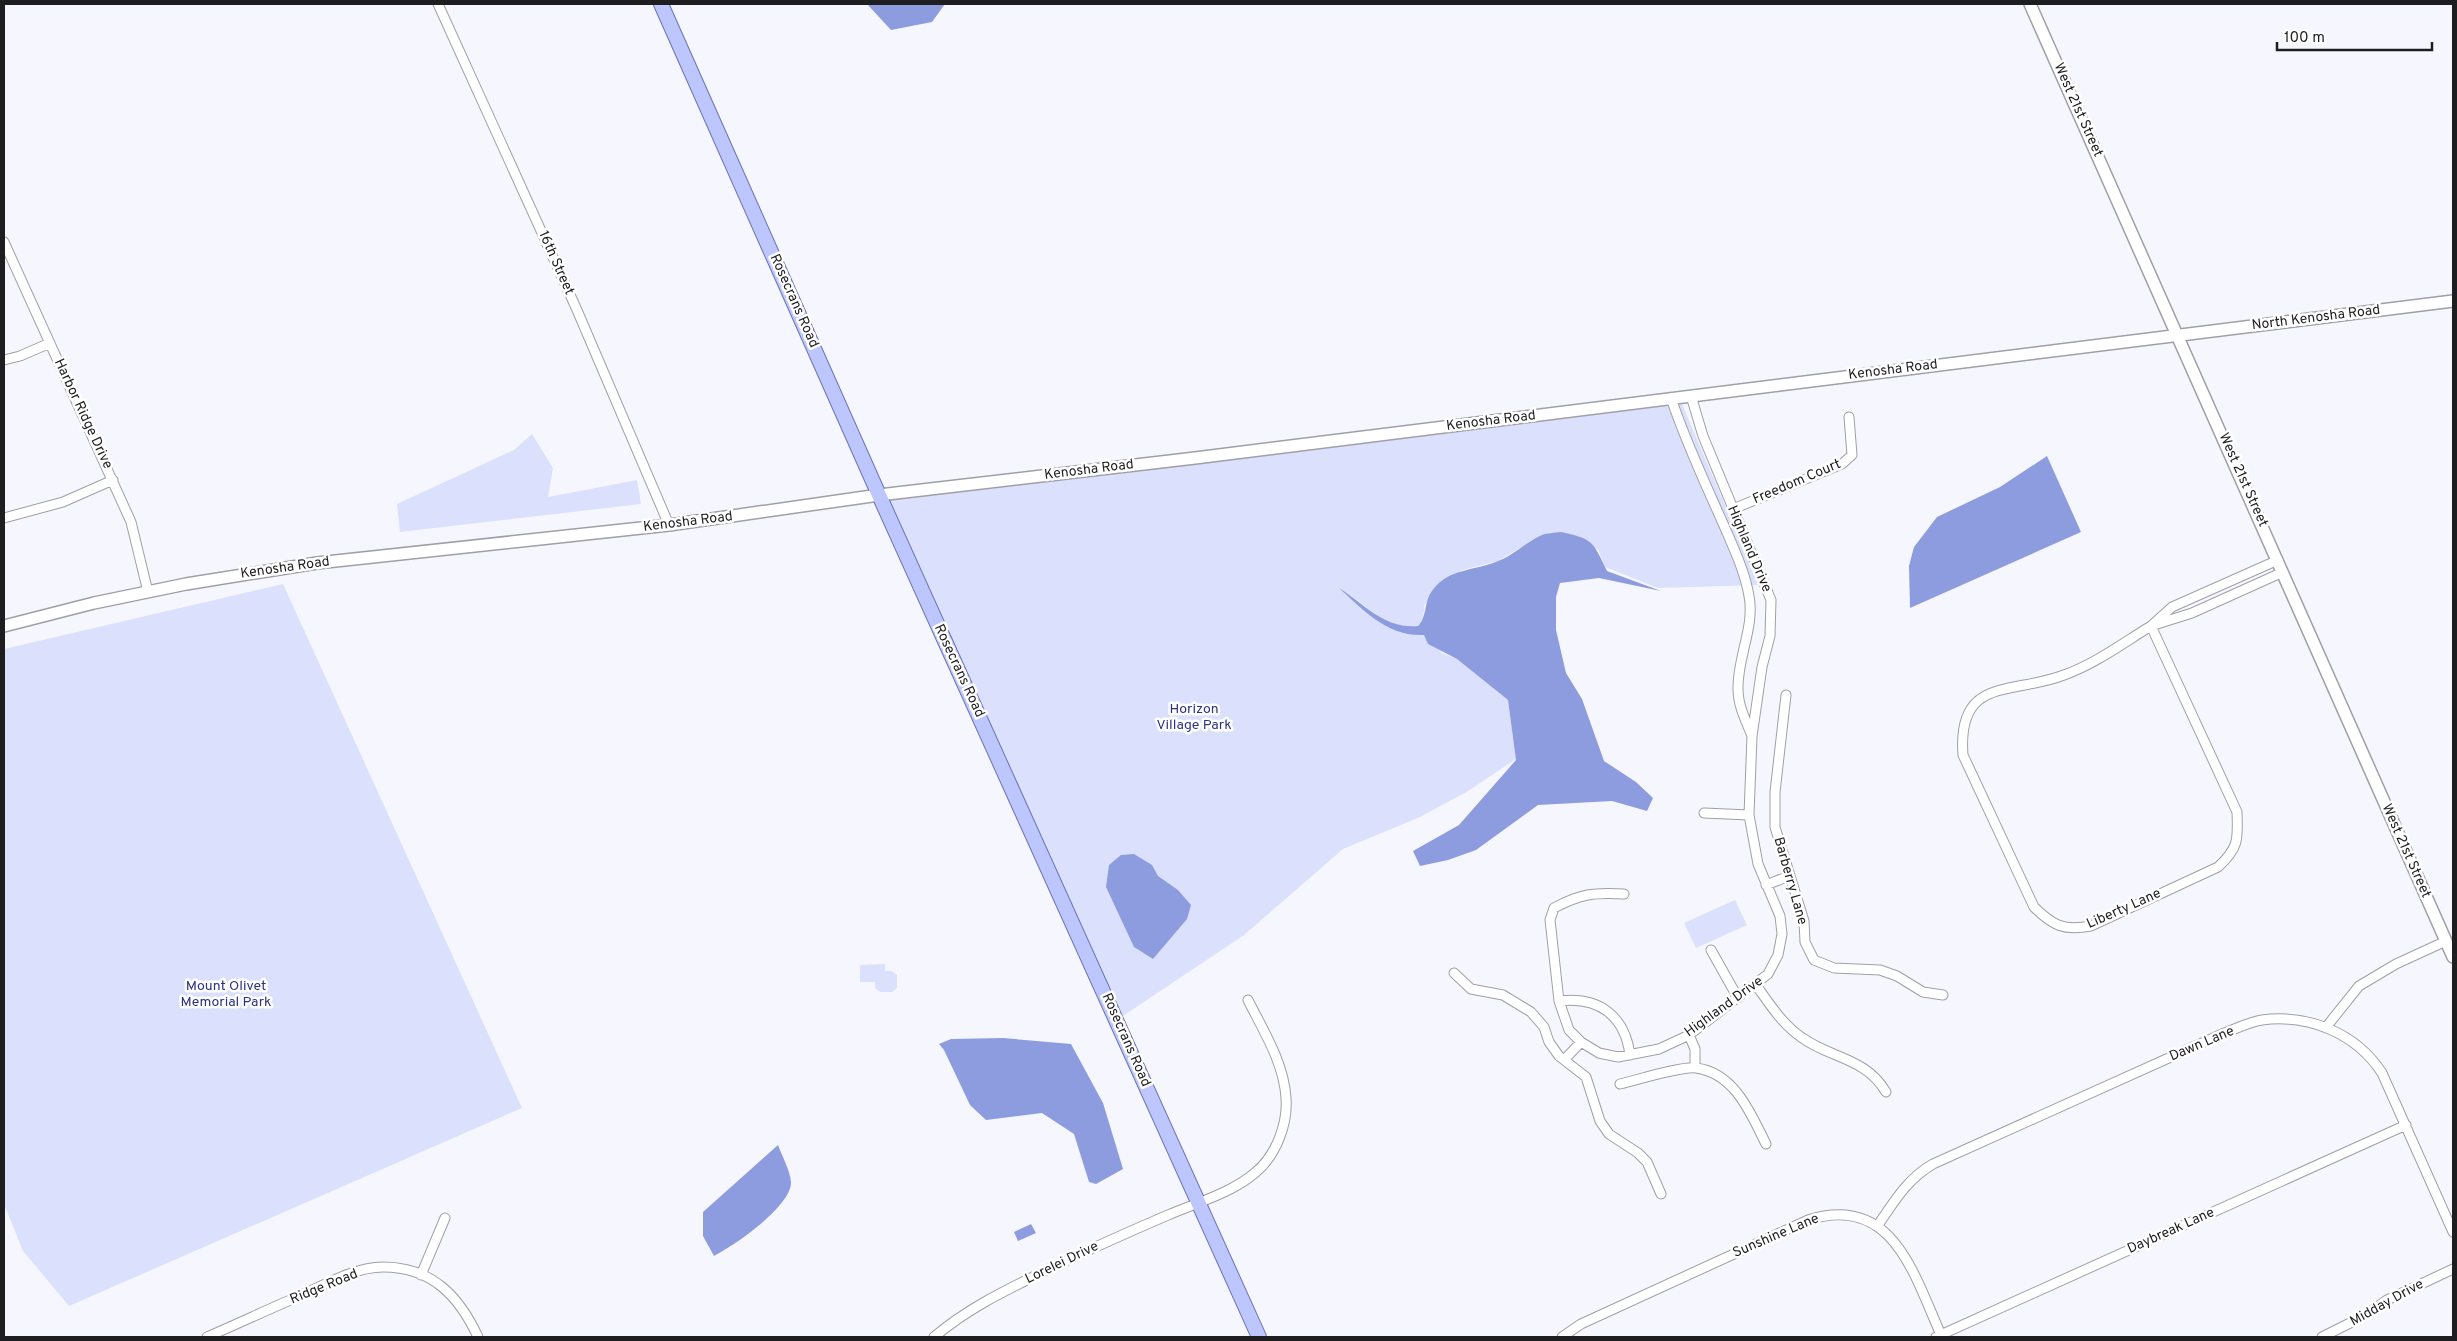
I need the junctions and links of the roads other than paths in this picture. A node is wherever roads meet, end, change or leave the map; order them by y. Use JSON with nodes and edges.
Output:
{"nodes":[{"id":1,"x":438,"y":4,"type":"edge"},
{"id":2,"x":661,"y":4,"type":"edge"},
{"id":3,"x":2030,"y":4,"type":"edge"},
{"id":4,"x":4,"y":242,"type":"edge"},
{"id":5,"x":2453,"y":300,"type":"edge"},
{"id":6,"x":2179,"y":335,"type":"junction"},
{"id":7,"x":50,"y":343,"type":"junction"},
{"id":8,"x":4,"y":360,"type":"edge"},
{"id":9,"x":1691,"y":396,"type":"junction"},
{"id":10,"x":1670,"y":398,"type":"junction"},
{"id":11,"x":1849,"y":417,"type":"dead end"},
{"id":12,"x":113,"y":480,"type":"junction"},
{"id":13,"x":879,"y":495,"type":"junction"},
{"id":14,"x":1733,"y":509,"type":"junction"},
{"id":15,"x":4,"y":518,"type":"edge"},
{"id":16,"x":669,"y":525,"type":"junction"},
{"id":17,"x":2278,"y":560,"type":"junction"},
{"id":18,"x":2283,"y":572,"type":"junction"},
{"id":19,"x":148,"y":592,"type":"junction"},
{"id":20,"x":4,"y":626,"type":"edge"},
{"id":21,"x":2151,"y":626,"type":"junction"},
{"id":22,"x":1786,"y":695,"type":"dead end"},
{"id":23,"x":1752,"y":736,"type":"junction"},
{"id":24,"x":1704,"y":813,"type":"dead end"},
{"id":25,"x":1749,"y":815,"type":"junction"},
{"id":26,"x":1789,"y":876,"type":"junction"},
{"id":27,"x":1766,"y":885,"type":"junction"},
{"id":28,"x":1624,"y":894,"type":"dead end"},
{"id":29,"x":2446,"y":941,"type":"junction"},
{"id":30,"x":1711,"y":950,"type":"dead end"},
{"id":31,"x":2453,"y":957,"type":"edge"},
{"id":32,"x":1454,"y":973,"type":"dead end"},
{"id":33,"x":1756,"y":986,"type":"junction"},
{"id":34,"x":1943,"y":995,"type":"dead end"},
{"id":35,"x":1738,"y":998,"type":"junction"},
{"id":36,"x":1248,"y":1000,"type":"dead end"},
{"id":37,"x":1559,"y":1001,"type":"junction"},
{"id":38,"x":2327,"y":1026,"type":"junction"},
{"id":39,"x":1689,"y":1034,"type":"junction"},
{"id":40,"x":1581,"y":1042,"type":"junction"},
{"id":41,"x":1630,"y":1055,"type":"junction"},
{"id":42,"x":1565,"y":1060,"type":"junction"},
{"id":43,"x":1695,"y":1067,"type":"junction"},
{"id":44,"x":1620,"y":1084,"type":"dead end"},
{"id":45,"x":1886,"y":1092,"type":"dead end"},
{"id":46,"x":2406,"y":1125,"type":"junction"},
{"id":47,"x":1766,"y":1144,"type":"dead end"},
{"id":48,"x":1661,"y":1194,"type":"dead end"},
{"id":49,"x":1197,"y":1202,"type":"junction"},
{"id":50,"x":445,"y":1218,"type":"dead end"},
{"id":51,"x":1878,"y":1226,"type":"junction"},
{"id":52,"x":2453,"y":1232,"type":"edge"},
{"id":53,"x":2453,"y":1269,"type":"edge"},
{"id":54,"x":421,"y":1275,"type":"junction"},
{"id":55,"x":226,"y":1333,"type":"edge"},
{"id":56,"x":207,"y":1337,"type":"edge"},
{"id":57,"x":478,"y":1337,"type":"edge"},
{"id":58,"x":934,"y":1337,"type":"edge"},
{"id":59,"x":1259,"y":1337,"type":"edge"},
{"id":60,"x":1562,"y":1337,"type":"edge"},
{"id":61,"x":1939,"y":1337,"type":"edge"},
{"id":62,"x":2322,"y":1337,"type":"edge"}],
"edges":[{"from":1,"to":16,"type":"street","name":"16th Street"},
{"from":2,"to":13,"type":"main road","name":"Rosecrans Road"},
{"from":3,"to":6,"type":"street","name":"West 21st Street"},
{"from":4,"to":7,"type":"street","name":"Harbor Ridge Drive"},
{"from":5,"to":6,"type":"street","name":"North Kenosha Road"},
{"from":6,"to":9,"type":"street","name":"Kenosha Road"},
{"from":6,"to":17,"type":"street","name":"West 21st Street"},
{"from":7,"to":8,"type":"street"},
{"from":7,"to":12,"type":"street","name":"Harbor Ridge Drive"},
{"from":9,"to":10,"type":"street","name":"Kenosha Road"},
{"from":9,"to":14,"type":"street","name":"Highland Drive"},
{"from":10,"to":13,"type":"street","name":"Kenosha Road"},
{"from":10,"to":23,"type":"street","name":"Highland Drive"},
{"from":11,"to":14,"type":"street","name":"Freedom Court"},
{"from":12,"to":15,"type":"street"},
{"from":12,"to":19,"type":"street","name":"Harbor Ridge Drive"},
{"from":13,"to":16,"type":"street","name":"Kenosha Road"},
{"from":13,"to":49,"type":"main road","name":"Rosecrans Road"},
{"from":14,"to":23,"type":"street","name":"Highland Drive"},
{"from":16,"to":19,"type":"street","name":"Kenosha Road"},
{"from":17,"to":18,"type":"street","name":"West 21st Street"},
{"from":17,"to":21,"type":"street","name":"Liberty Lane"},
{"from":18,"to":21,"type":"street","name":"Liberty Lane"},
{"from":18,"to":29,"type":"street","name":"West 21st Street"},
{"from":19,"to":20,"type":"street","name":"Kenosha Road"},
{"from":21,"to":21,"type":"street","name":"Liberty Lane"},
{"from":22,"to":26,"type":"street","name":"Barberry Lane"},
{"from":23,"to":25,"type":"street","name":"Highland Drive"},
{"from":24,"to":25,"type":"street"},
{"from":25,"to":27,"type":"street","name":"Highland Drive"},
{"from":26,"to":27,"type":"street"},
{"from":26,"to":34,"type":"street","name":"Barberry Lane"},
{"from":27,"to":33,"type":"street","name":"Highland Drive"},
{"from":28,"to":37,"type":"street","name":"Highland Drive"},
{"from":29,"to":31,"type":"street","name":"West 21st Street"},
{"from":29,"to":38,"type":"street"},
{"from":30,"to":35,"type":"street"},
{"from":32,"to":42,"type":"street"},
{"from":33,"to":35,"type":"street","name":"Highland Drive"},
{"from":33,"to":45,"type":"street"},
{"from":35,"to":39,"type":"street","name":"Highland Drive"},
{"from":36,"to":49,"type":"street","name":"Lorelei Drive"},
{"from":37,"to":40,"type":"street","name":"Highland Drive"},
{"from":37,"to":41,"type":"street"},
{"from":38,"to":46,"type":"street","name":"Dawn Lane"},
{"from":38,"to":51,"type":"street","name":"Dawn Lane"},
{"from":39,"to":41,"type":"street","name":"Highland Drive"},
{"from":39,"to":43,"type":"street"},
{"from":40,"to":41,"type":"street","name":"Highland Drive"},
{"from":40,"to":42,"type":"street"},
{"from":42,"to":48,"type":"street"},
{"from":43,"to":44,"type":"street"},
{"from":43,"to":47,"type":"street"},
{"from":46,"to":52,"type":"street","name":"Dawn Lane"},
{"from":46,"to":61,"type":"street","name":"Daybreak Lane"},
{"from":49,"to":58,"type":"street","name":"Lorelei Drive"},
{"from":49,"to":59,"type":"main road","name":"Rosecrans Road"},
{"from":50,"to":54,"type":"street"},
{"from":51,"to":60,"type":"street","name":"Sunshine Lane"},
{"from":51,"to":61,"type":"street","name":"Sunshine Lane"},
{"from":53,"to":62,"type":"street","name":"Midday Drive"},
{"from":54,"to":55,"type":"street","name":"Ridge Road"},
{"from":54,"to":57,"type":"street","name":"Ridge Road"},
{"from":55,"to":56,"type":"street","name":"Ridge Road"}]}
